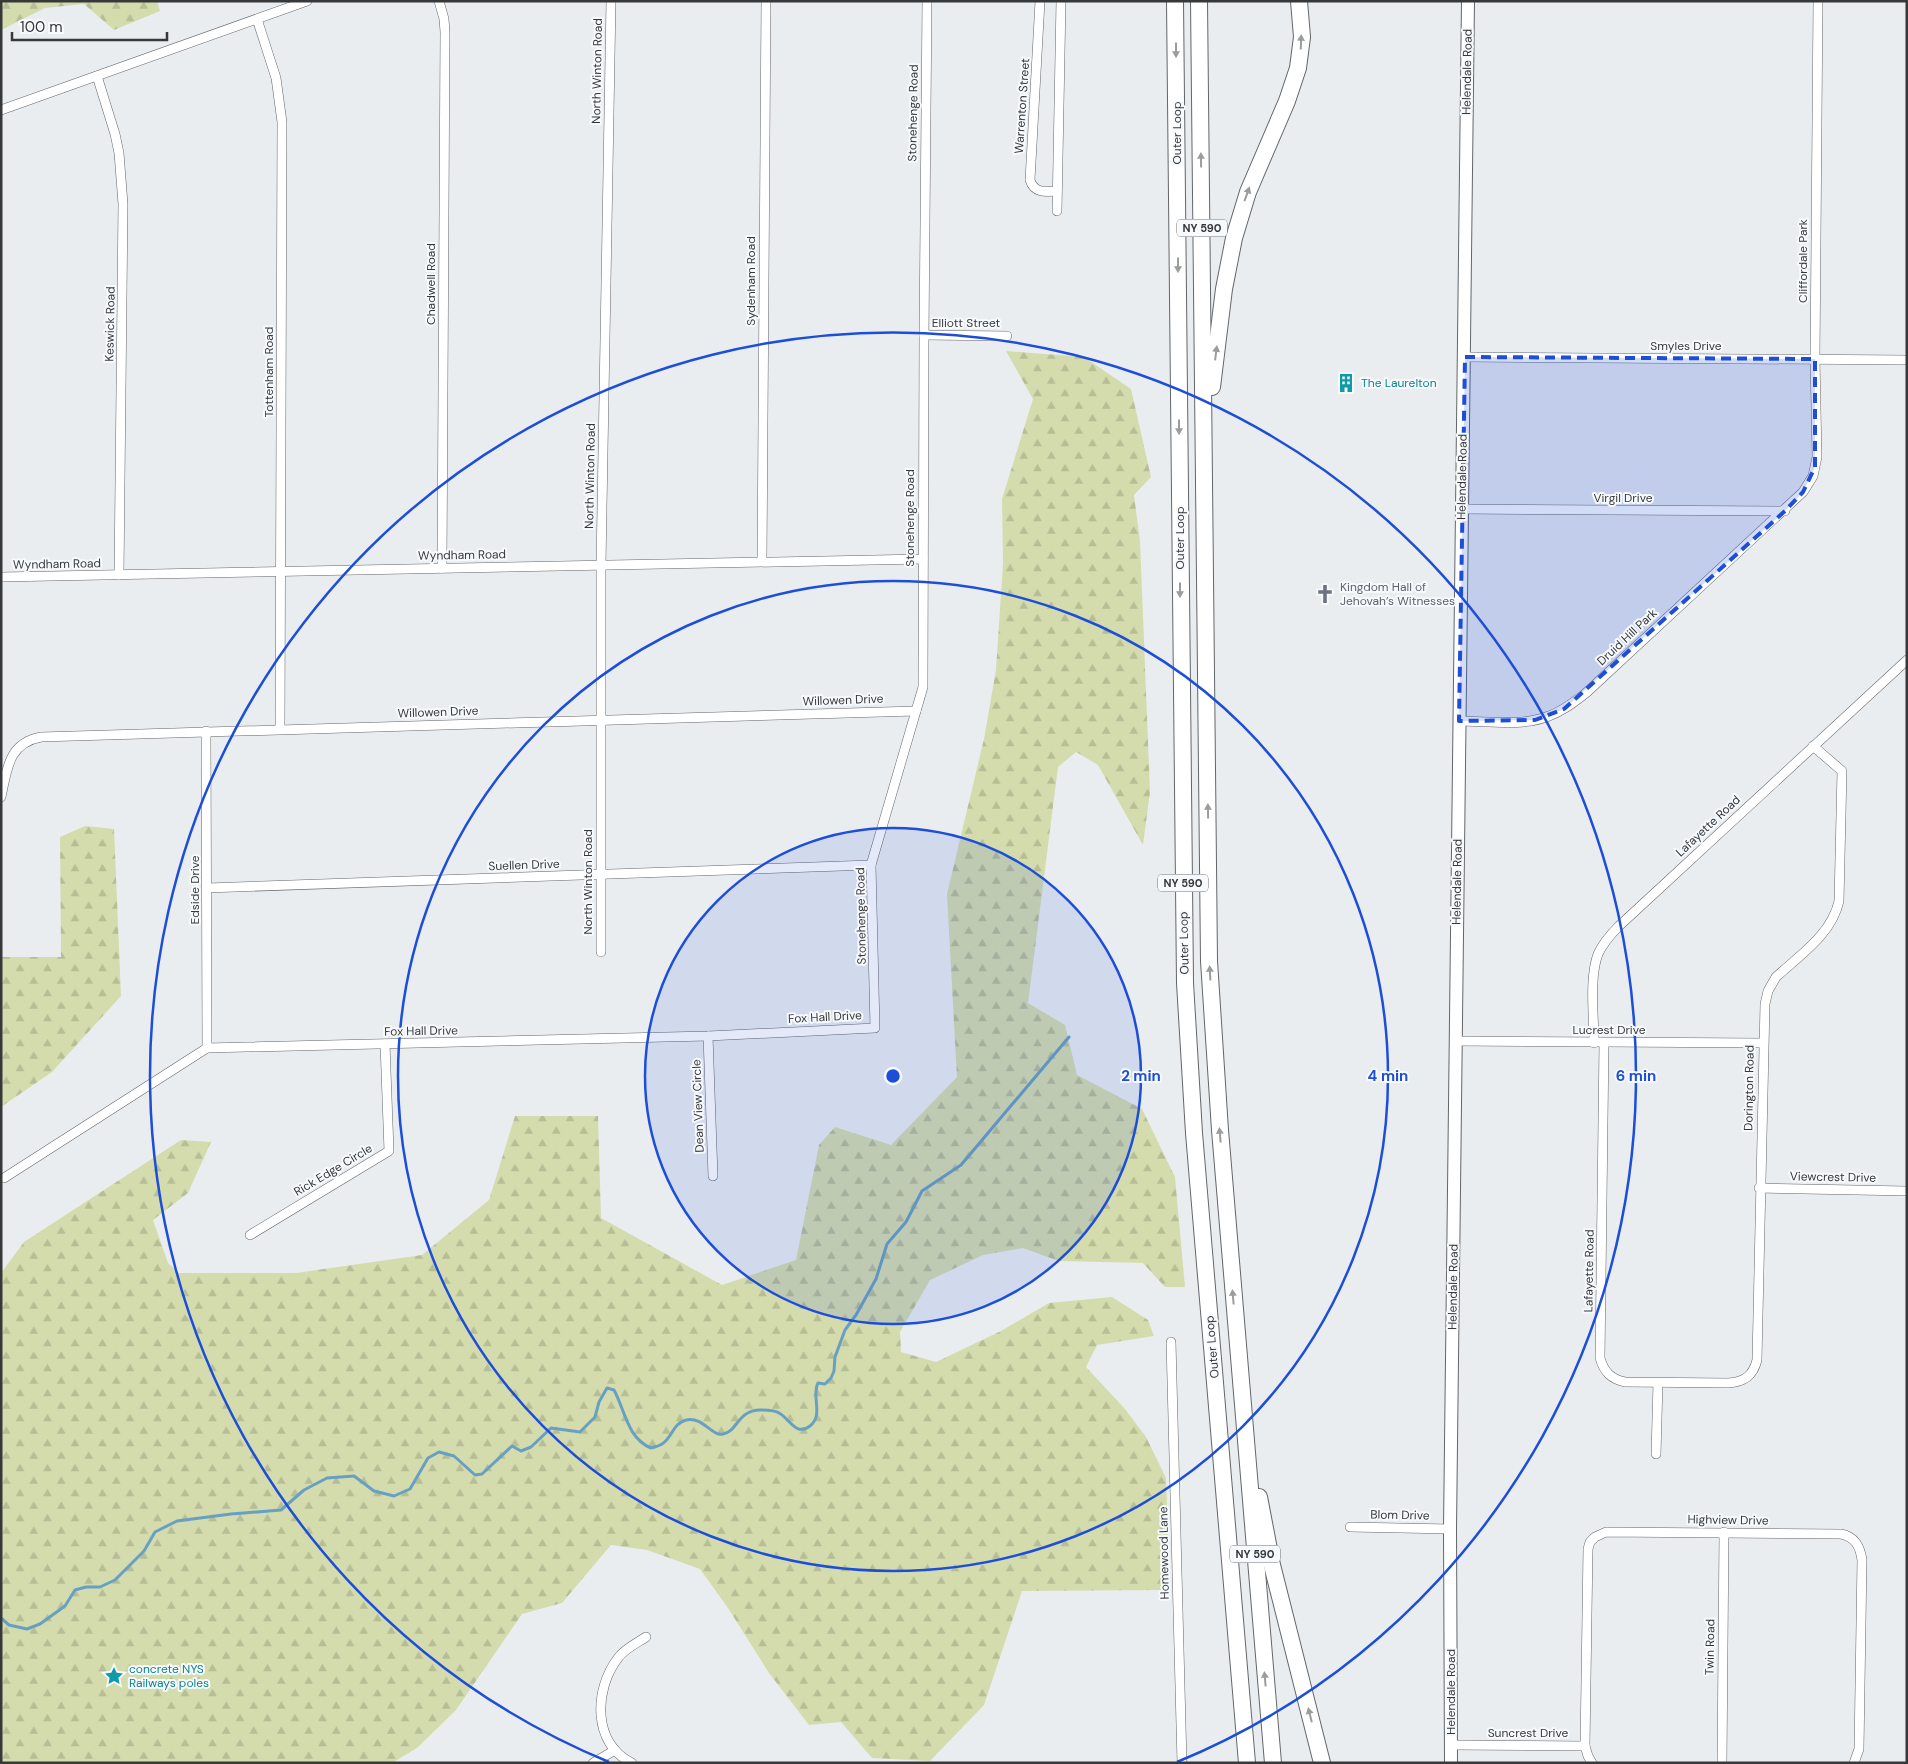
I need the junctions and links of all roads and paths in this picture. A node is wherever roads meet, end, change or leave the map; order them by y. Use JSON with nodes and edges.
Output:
{"nodes":[{"id":1,"x":307,"y":1,"type":"edge"},
{"id":2,"x":439,"y":1,"type":"edge"},
{"id":3,"x":611,"y":1,"type":"edge"},
{"id":4,"x":766,"y":1,"type":"edge"},
{"id":5,"x":927,"y":1,"type":"edge"},
{"id":6,"x":1040,"y":1,"type":"edge"},
{"id":7,"x":1061,"y":1,"type":"edge"},
{"id":8,"x":1175,"y":1,"type":"edge"},
{"id":9,"x":1199,"y":1,"type":"edge"},
{"id":10,"x":1299,"y":1,"type":"edge"},
{"id":11,"x":1468,"y":1,"type":"edge"},
{"id":12,"x":1818,"y":1,"type":"edge"},
{"id":13,"x":257,"y":19,"type":"junction"},
{"id":14,"x":97,"y":76,"type":"junction"},
{"id":15,"x":1,"y":110,"type":"edge"},
{"id":16,"x":1057,"y":191,"type":"junction"},
{"id":17,"x":1057,"y":212,"type":"dead end"},
{"id":18,"x":924,"y":335,"type":"junction"},
{"id":19,"x":1008,"y":336,"type":"dead end"},
{"id":20,"x":1464,"y":357,"type":"junction"},
{"id":21,"x":1815,"y":359,"type":"junction"},
{"id":22,"x":1907,"y":360,"type":"edge"},
{"id":23,"x":1204,"y":454,"type":"junction"},
{"id":24,"x":1461,"y":509,"type":"junction"},
{"id":25,"x":1785,"y":511,"type":"junction"},
{"id":26,"x":923,"y":559,"type":"junction"},
{"id":27,"x":762,"y":561,"type":"junction"},
{"id":28,"x":601,"y":565,"type":"junction"},
{"id":29,"x":442,"y":568,"type":"junction"},
{"id":30,"x":280,"y":572,"type":"junction"},
{"id":31,"x":119,"y":576,"type":"junction"},
{"id":32,"x":1,"y":577,"type":"edge"},
{"id":33,"x":1907,"y":660,"type":"edge"},
{"id":34,"x":916,"y":710,"type":"junction"},
{"id":35,"x":601,"y":720,"type":"junction"},
{"id":36,"x":1459,"y":721,"type":"junction"},
{"id":37,"x":280,"y":729,"type":"junction"},
{"id":38,"x":206,"y":731,"type":"junction"},
{"id":39,"x":1813,"y":746,"type":"junction"},
{"id":40,"x":1,"y":798,"type":"edge"},
{"id":41,"x":871,"y":865,"type":"junction"},
{"id":42,"x":600,"y":875,"type":"junction"},
{"id":43,"x":207,"y":888,"type":"junction"},
{"id":44,"x":600,"y":952,"type":"dead end"},
{"id":45,"x":876,"y":1028,"type":"joint"},
{"id":46,"x":708,"y":1036,"type":"junction"},
{"id":47,"x":1455,"y":1041,"type":"junction"},
{"id":48,"x":1594,"y":1043,"type":"junction"},
{"id":49,"x":1604,"y":1043,"type":"junction"},
{"id":50,"x":1763,"y":1043,"type":"junction"},
{"id":51,"x":385,"y":1044,"type":"junction"},
{"id":52,"x":208,"y":1048,"type":"junction"},
{"id":53,"x":712,"y":1176,"type":"dead end"},
{"id":54,"x":4,"y":1178,"type":"dead end"},
{"id":55,"x":1759,"y":1188,"type":"junction"},
{"id":56,"x":1907,"y":1191,"type":"edge"},
{"id":57,"x":250,"y":1236,"type":"dead end"},
{"id":58,"x":1171,"y":1342,"type":"dead end"},
{"id":59,"x":1238,"y":1346,"type":"junction"},
{"id":60,"x":1658,"y":1383,"type":"junction"},
{"id":61,"x":1656,"y":1454,"type":"dead end"},
{"id":62,"x":1350,"y":1527,"type":"dead end"},
{"id":63,"x":1450,"y":1529,"type":"junction"},
{"id":64,"x":1724,"y":1532,"type":"junction"},
{"id":65,"x":646,"y":1636,"type":"dead end"},
{"id":66,"x":1452,"y":1745,"type":"junction"},
{"id":67,"x":1585,"y":1746,"type":"junction"},
{"id":68,"x":615,"y":1750,"type":"junction"},
{"id":69,"x":1856,"y":1759,"type":"edge"},
{"id":70,"x":593,"y":1763,"type":"edge"},
{"id":71,"x":632,"y":1763,"type":"edge"},
{"id":72,"x":1182,"y":1763,"type":"edge"},
{"id":73,"x":1247,"y":1763,"type":"edge"},
{"id":74,"x":1272,"y":1763,"type":"edge"},
{"id":75,"x":1322,"y":1763,"type":"edge"},
{"id":76,"x":1451,"y":1763,"type":"edge"},
{"id":77,"x":1592,"y":1763,"type":"edge"},
{"id":78,"x":1722,"y":1763,"type":"edge"}],
"edges":[{"from":1,"to":13,"type":"street"},
{"from":2,"to":29,"type":"street","name":"Chadwell Road"},
{"from":3,"to":28,"type":"street","name":"North Winton Road"},
{"from":4,"to":27,"type":"street","name":"Sydenham Road"},
{"from":5,"to":18,"type":"street","name":"Stonehenge Road"},
{"from":6,"to":16,"type":"street","name":"Warrenton Street"},
{"from":7,"to":16,"type":"street"},
{"from":8,"to":73,"type":"highway","name":"Outer Loop","number":"NY 590","one_way":true},
{"from":23,"to":9,"type":"highway","name":"Outer Loop","number":"NY 590","one_way":true},
{"from":23,"to":10,"type":"highway","one_way":true},
{"from":11,"to":20,"type":"street","name":"Helendale Road"},
{"from":12,"to":21,"type":"street","name":"Cliffordale Park"},
{"from":13,"to":14,"type":"street"},
{"from":13,"to":30,"type":"street","name":"Tottenham Road"},
{"from":14,"to":15,"type":"street"},
{"from":14,"to":31,"type":"street","name":"Keswick Road"},
{"from":16,"to":17,"type":"street"},
{"from":18,"to":19,"type":"street","name":"Elliott Street"},
{"from":18,"to":26,"type":"street","name":"Stonehenge Road"},
{"from":20,"to":21,"type":"street","name":"Smyles Drive"},
{"from":20,"to":24,"type":"street","name":"Helendale Road"},
{"from":21,"to":22,"type":"street","name":"Smyles Drive"},
{"from":21,"to":25,"type":"street","name":"Cliffordale Park"},
{"from":59,"to":23,"type":"highway","name":"Outer Loop","number":"NY 590","one_way":true},
{"from":24,"to":25,"type":"street","name":"Virgil Drive"},
{"from":24,"to":36,"type":"street","name":"Helendale Road"},
{"from":25,"to":36,"type":"street","name":"Druid Hill Park"},
{"from":26,"to":27,"type":"street","name":"Wyndham Road"},
{"from":26,"to":34,"type":"street","name":"Stonehenge Road"},
{"from":27,"to":28,"type":"street","name":"Wyndham Road"},
{"from":28,"to":29,"type":"street","name":"Wyndham Road"},
{"from":28,"to":35,"type":"street","name":"North Winton Road"},
{"from":29,"to":30,"type":"street","name":"Wyndham Road"},
{"from":30,"to":31,"type":"street","name":"Wyndham Road"},
{"from":30,"to":37,"type":"street","name":"Tottenham Road"},
{"from":31,"to":32,"type":"street","name":"Wyndham Road"},
{"from":33,"to":39,"type":"street","name":"Lafayette Road"},
{"from":34,"to":35,"type":"street","name":"Willowen Drive"},
{"from":34,"to":41,"type":"street","name":"Stonehenge Road"},
{"from":35,"to":37,"type":"street","name":"Willowen Drive"},
{"from":35,"to":42,"type":"street","name":"North Winton Road"},
{"from":36,"to":47,"type":"street","name":"Helendale Road"},
{"from":37,"to":38,"type":"street","name":"Willowen Drive"},
{"from":38,"to":40,"type":"street","name":"Willowen Drive"},
{"from":38,"to":43,"type":"street","name":"Edside Drive"},
{"from":39,"to":48,"type":"street","name":"Lafayette Road"},
{"from":39,"to":50,"type":"street","name":"Dorington Road"},
{"from":41,"to":42,"type":"street","name":"Suellen Drive"},
{"from":41,"to":45,"type":"street","name":"Stonehenge Road"},
{"from":42,"to":43,"type":"street","name":"Suellen Drive"},
{"from":42,"to":44,"type":"street","name":"North Winton Road"},
{"from":43,"to":52,"type":"street","name":"Edside Drive"},
{"from":45,"to":46,"type":"street","name":"Fox Hall Drive"},
{"from":46,"to":51,"type":"street","name":"Fox Hall Drive"},
{"from":46,"to":53,"type":"street","name":"Dean View Circle"},
{"from":47,"to":48,"type":"street","name":"Lucrest Drive"},
{"from":47,"to":63,"type":"street","name":"Helendale Road"},
{"from":48,"to":49,"type":"street","name":"Lucrest Drive"},
{"from":49,"to":50,"type":"street","name":"Lucrest Drive"},
{"from":49,"to":60,"type":"street","name":"Lafayette Road"},
{"from":50,"to":55,"type":"street","name":"Dorington Road"},
{"from":51,"to":52,"type":"street","name":"Fox Hall Drive"},
{"from":51,"to":57,"type":"street","name":"Rick Edge Circle"},
{"from":52,"to":54,"type":"street"},
{"from":55,"to":56,"type":"street","name":"Viewcrest Drive"},
{"from":55,"to":60,"type":"street","name":"Dorington Road"},
{"from":58,"to":72,"type":"street","name":"Homewood Lane"},
{"from":74,"to":59,"type":"highway","name":"Outer Loop","number":"NY 590","one_way":true},
{"from":75,"to":59,"type":"highway","one_way":true},
{"from":60,"to":61,"type":"street"},
{"from":62,"to":63,"type":"street","name":"Blom Drive"},
{"from":63,"to":66,"type":"street","name":"Helendale Road"},
{"from":64,"to":67,"type":"street","name":"Highview Drive"},
{"from":64,"to":69,"type":"street","name":"Highview Drive"},
{"from":64,"to":78,"type":"street","name":"Twin Road"},
{"from":65,"to":68,"type":"street"},
{"from":66,"to":67,"type":"street","name":"Suncrest Drive"},
{"from":66,"to":76,"type":"street","name":"Helendale Road"},
{"from":67,"to":77,"type":"street","name":"Suncrest Drive"},
{"from":68,"to":70,"type":"street"},
{"from":68,"to":71,"type":"street"}]}
